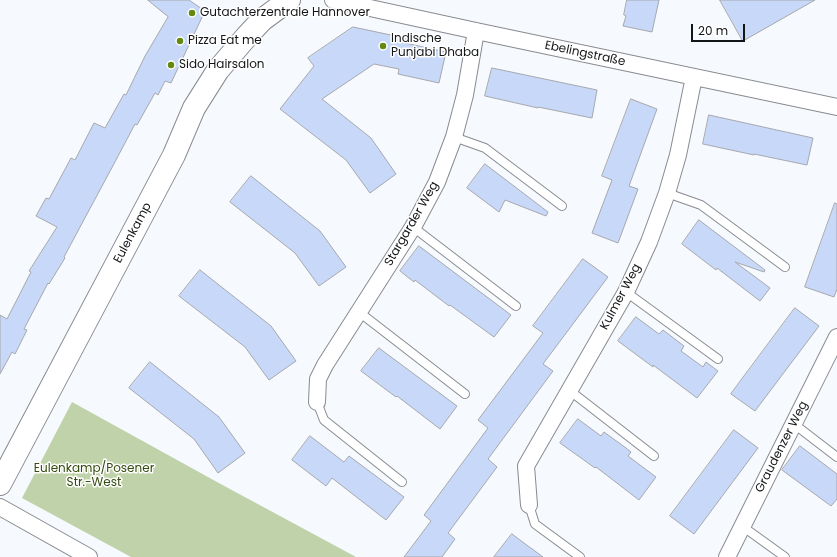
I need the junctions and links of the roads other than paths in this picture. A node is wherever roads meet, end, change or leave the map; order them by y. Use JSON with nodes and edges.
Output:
{"nodes":[{"id":1,"x":290,"y":0,"type":"edge"},
{"id":2,"x":333,"y":0,"type":"edge"},
{"id":3,"x":476,"y":32,"type":"junction"},
{"id":4,"x":694,"y":77,"type":"junction"},
{"id":5,"x":837,"y":107,"type":"edge"},
{"id":6,"x":454,"y":137,"type":"junction"},
{"id":7,"x":667,"y":193,"type":"junction"},
{"id":8,"x":562,"y":206,"type":"dead end"},
{"id":9,"x":413,"y":227,"type":"junction"},
{"id":10,"x":785,"y":267,"type":"dead end"},
{"id":11,"x":626,"y":292,"type":"junction"},
{"id":12,"x":516,"y":306,"type":"dead end"},
{"id":13,"x":359,"y":312,"type":"junction"},
{"id":14,"x":837,"y":337,"type":"edge"},
{"id":15,"x":718,"y":359,"type":"dead end"},
{"id":16,"x":569,"y":390,"type":"junction"},
{"id":17,"x":465,"y":394,"type":"dead end"},
{"id":18,"x":317,"y":402,"type":"joint"},
{"id":19,"x":794,"y":424,"type":"junction"},
{"id":20,"x":654,"y":456,"type":"dead end"},
{"id":21,"x":837,"y":457,"type":"edge"},
{"id":22,"x":402,"y":482,"type":"dead end"},
{"id":23,"x":0,"y":484,"type":"edge"},
{"id":24,"x":529,"y":505,"type":"joint"},
{"id":25,"x":0,"y":507,"type":"edge"},
{"id":26,"x":742,"y":526,"type":"junction"},
{"id":27,"x":89,"y":557,"type":"edge"},
{"id":28,"x":580,"y":557,"type":"edge"},
{"id":29,"x":727,"y":557,"type":"edge"},
{"id":30,"x":785,"y":557,"type":"edge"}],
"edges":[{"from":1,"to":23,"type":"street","name":"Eulenkamp"},
{"from":2,"to":3,"type":"street","name":"Ebelingstraße"},
{"from":3,"to":4,"type":"street","name":"Ebelingstraße"},
{"from":3,"to":6,"type":"street","name":"Stargarder Weg"},
{"from":4,"to":5,"type":"street","name":"Ebelingstraße"},
{"from":4,"to":7,"type":"street","name":"Kulmer Weg"},
{"from":6,"to":8,"type":"lane"},
{"from":6,"to":9,"type":"street","name":"Stargarder Weg"},
{"from":7,"to":10,"type":"lane"},
{"from":7,"to":11,"type":"street","name":"Kulmer Weg"},
{"from":9,"to":12,"type":"lane"},
{"from":9,"to":13,"type":"street","name":"Stargarder Weg"},
{"from":11,"to":15,"type":"lane"},
{"from":11,"to":16,"type":"street","name":"Kulmer Weg"},
{"from":13,"to":17,"type":"lane"},
{"from":13,"to":18,"type":"street","name":"Stargarder Weg"},
{"from":14,"to":19,"type":"street","name":"Graudenzer Weg"},
{"from":16,"to":20,"type":"lane"},
{"from":16,"to":24,"type":"street","name":"Kulmer Weg"},
{"from":18,"to":22,"type":"lane"},
{"from":19,"to":21,"type":"lane"},
{"from":19,"to":26,"type":"street","name":"Graudenzer Weg"},
{"from":24,"to":28,"type":"lane"},
{"from":25,"to":27,"type":"street"},
{"from":26,"to":29,"type":"street","name":"Graudenzer Weg"},
{"from":26,"to":30,"type":"lane"}]}
